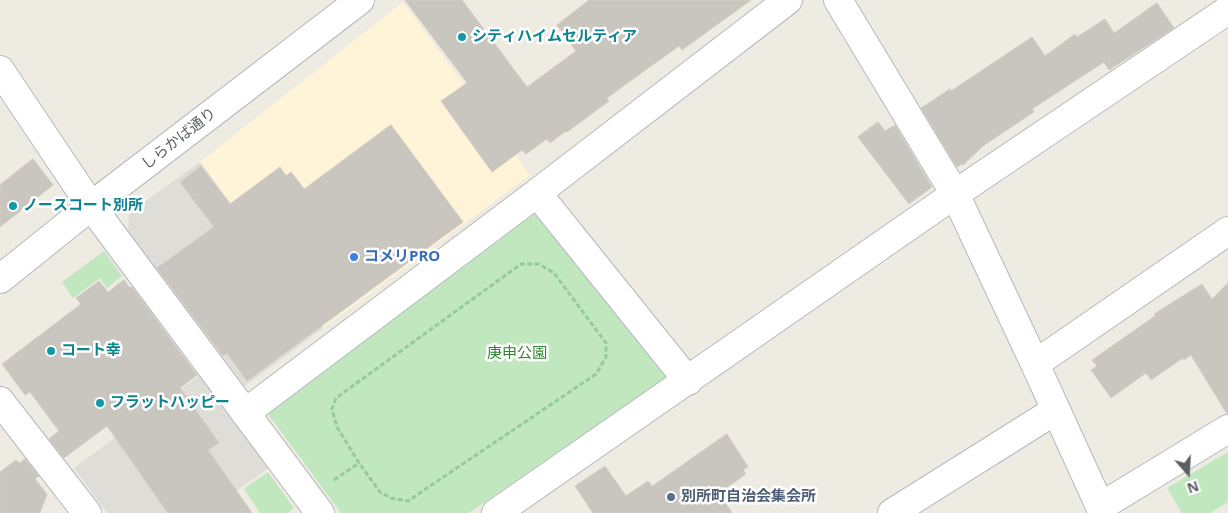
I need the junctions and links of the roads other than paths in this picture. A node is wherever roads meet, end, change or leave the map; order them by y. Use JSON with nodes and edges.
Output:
{"nodes":[{"id":1,"x":360,"y":0,"type":"edge"},
{"id":2,"x":788,"y":0,"type":"edge"},
{"id":3,"x":838,"y":0,"type":"edge"},
{"id":4,"x":1228,"y":10,"type":"edge"},
{"id":5,"x":0,"y":70,"type":"edge"},
{"id":6,"x":537,"y":193,"type":"junction"},
{"id":7,"x":955,"y":194,"type":"junction"},
{"id":8,"x":92,"y":206,"type":"junction"},
{"id":9,"x":1228,"y":231,"type":"edge"},
{"id":10,"x":0,"y":279,"type":"edge"},
{"id":11,"x":1035,"y":364,"type":"junction"},
{"id":12,"x":688,"y":381,"type":"junction"},
{"id":13,"x":0,"y":400,"type":"edge"},
{"id":14,"x":1056,"y":410,"type":"junction"},
{"id":15,"x":245,"y":413,"type":"junction"},
{"id":16,"x":1228,"y":429,"type":"edge"},
{"id":17,"x":314,"y":505,"type":"edge"},
{"id":18,"x":1102,"y":510,"type":"edge"},
{"id":19,"x":86,"y":513,"type":"edge"},
{"id":20,"x":496,"y":513,"type":"edge"},
{"id":21,"x":892,"y":513,"type":"edge"}],
"edges":[{"from":1,"to":8,"type":"street","name":"しらかば通り"},
{"from":2,"to":6,"type":"street"},
{"from":3,"to":7,"type":"street"},
{"from":4,"to":7,"type":"street"},
{"from":5,"to":8,"type":"street"},
{"from":6,"to":12,"type":"street"},
{"from":6,"to":15,"type":"street"},
{"from":7,"to":11,"type":"street"},
{"from":7,"to":12,"type":"street"},
{"from":8,"to":10,"type":"street","name":"しらかば通り"},
{"from":8,"to":15,"type":"street"},
{"from":9,"to":11,"type":"street"},
{"from":11,"to":14,"type":"street"},
{"from":12,"to":20,"type":"street"},
{"from":13,"to":19,"type":"street"},
{"from":14,"to":18,"type":"street"},
{"from":14,"to":21,"type":"street"},
{"from":15,"to":17,"type":"street"},
{"from":16,"to":18,"type":"street"}]}
